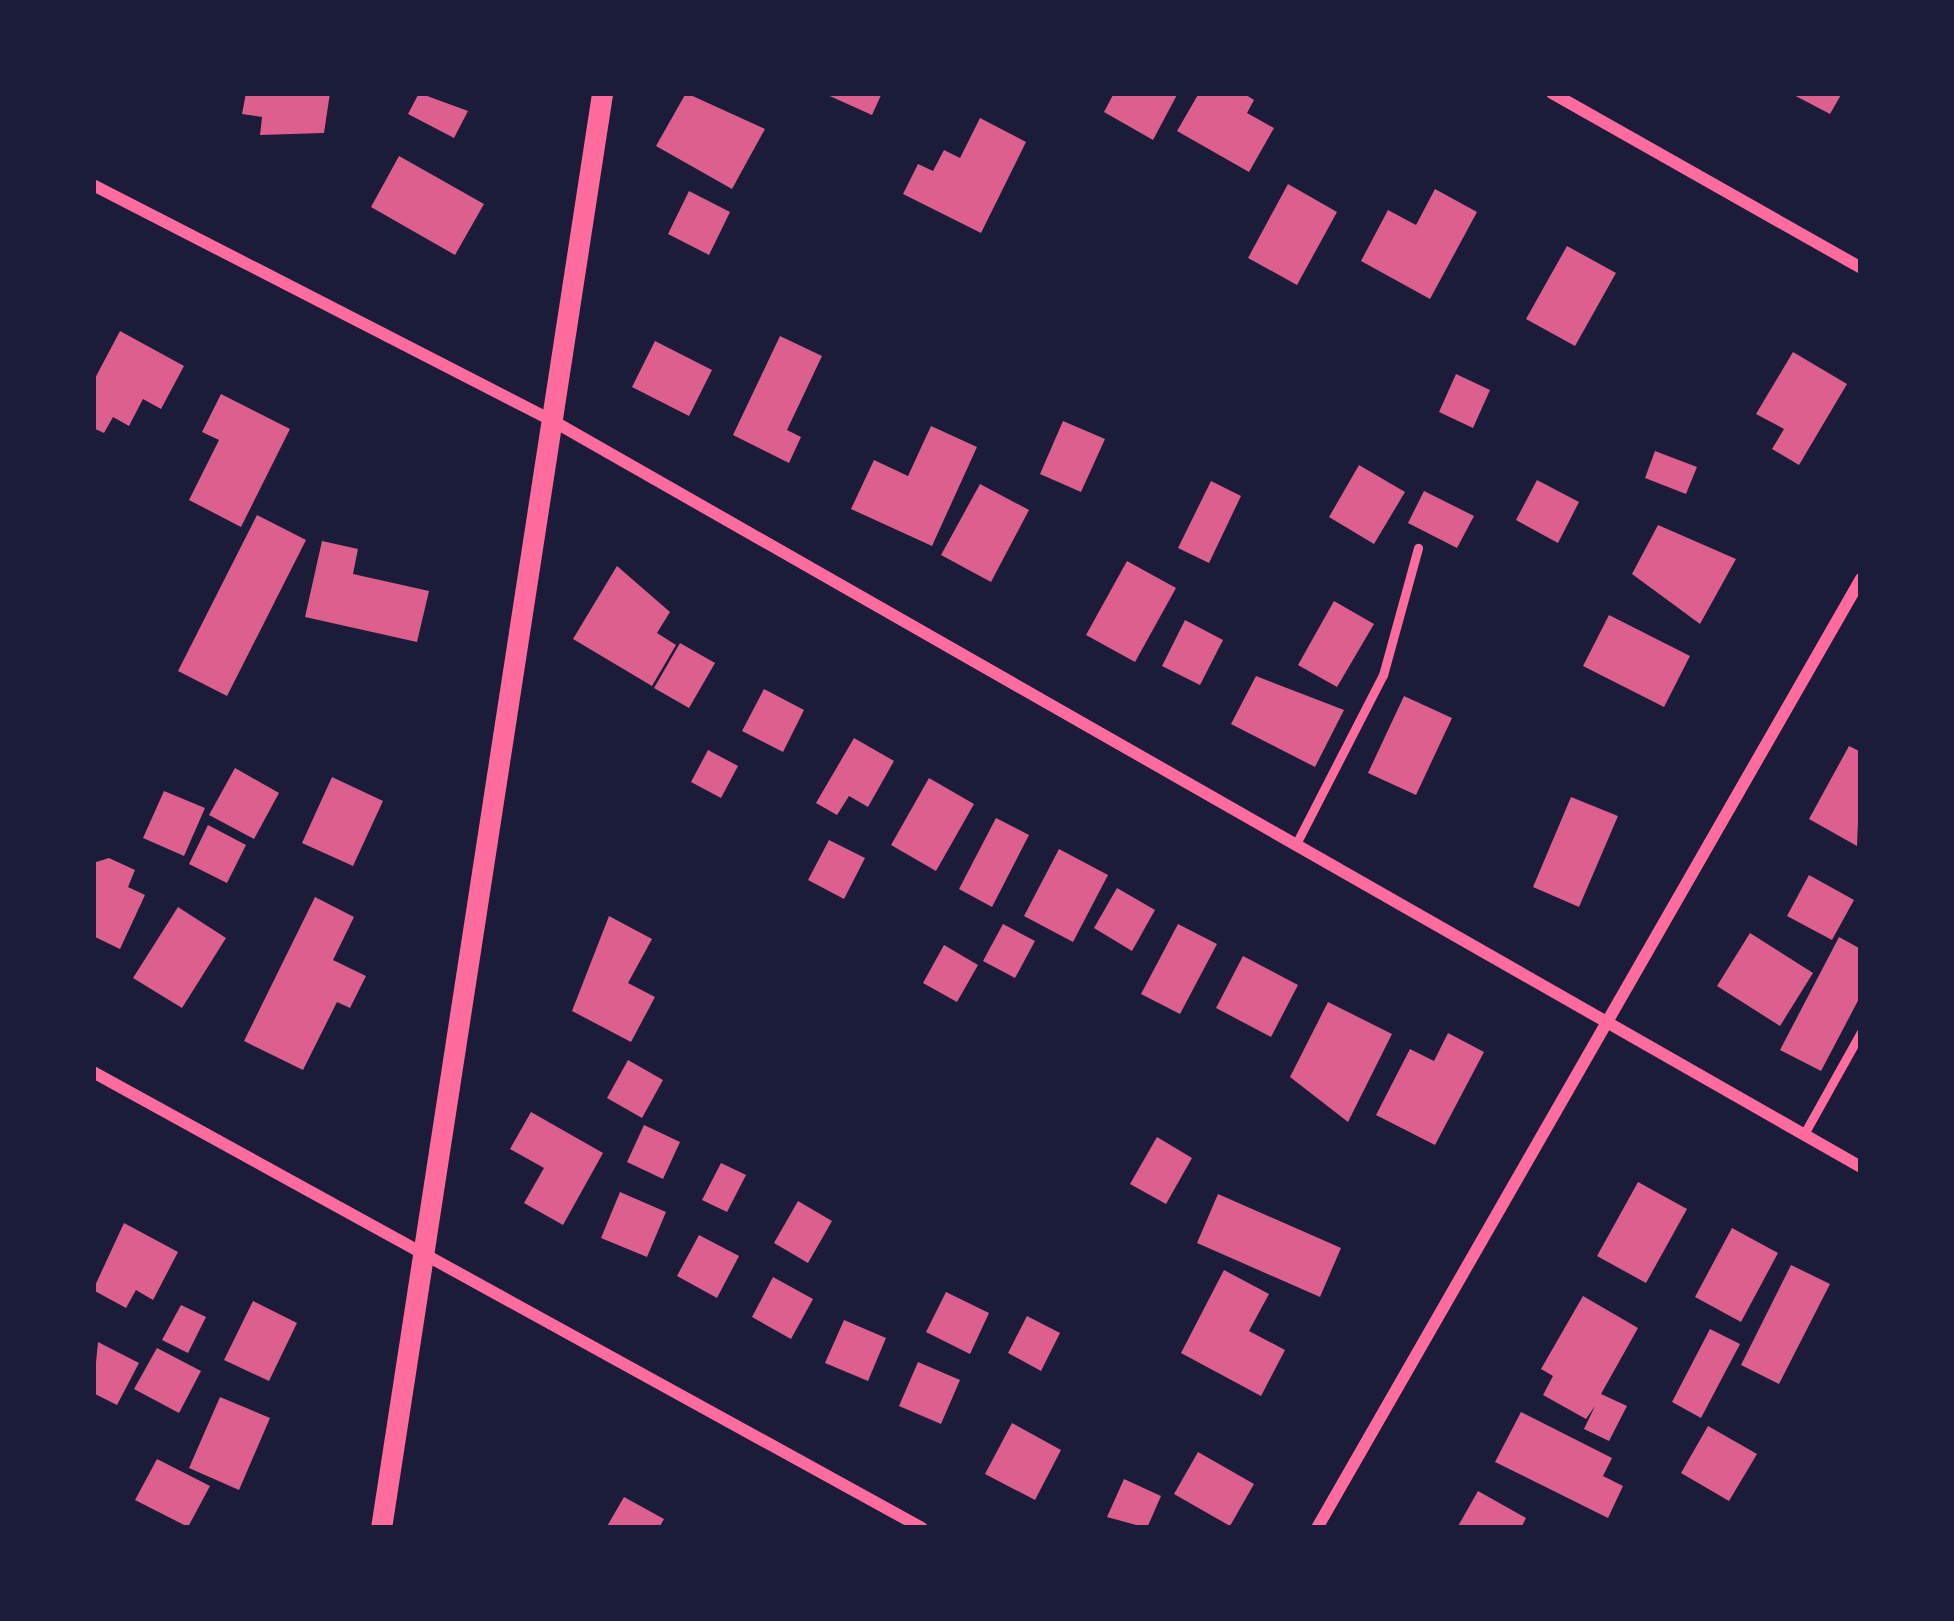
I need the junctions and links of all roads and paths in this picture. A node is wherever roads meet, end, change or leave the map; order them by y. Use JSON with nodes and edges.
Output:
{"nodes":[{"id":1,"x":602,"y":93,"type":"edge"},
{"id":2,"x":1562,"y":95,"type":"edge"},
{"id":3,"x":93,"y":185,"type":"edge"},
{"id":4,"x":1861,"y":268,"type":"edge"},
{"id":5,"x":553,"y":421,"type":"junction"},
{"id":6,"x":1418,"y":548,"type":"dead end"},
{"id":7,"x":1861,"y":579,"type":"edge"},
{"id":8,"x":1296,"y":844,"type":"junction"},
{"id":9,"x":1607,"y":1021,"type":"junction"},
{"id":10,"x":1861,"y":1032,"type":"edge"},
{"id":11,"x":93,"y":1072,"type":"edge"},
{"id":12,"x":1804,"y":1134,"type":"junction"},
{"id":13,"x":1861,"y":1167,"type":"edge"},
{"id":14,"x":426,"y":1257,"type":"junction"},
{"id":15,"x":381,"y":1528,"type":"edge"},
{"id":16,"x":922,"y":1528,"type":"edge"},
{"id":17,"x":1318,"y":1528,"type":"edge"}],
"edges":[{"from":1,"to":5,"type":"street"},
{"from":2,"to":4,"type":"street"},
{"from":3,"to":5,"type":"street"},
{"from":5,"to":8,"type":"street"},
{"from":5,"to":14,"type":"street"},
{"from":6,"to":8,"type":"lane"},
{"from":7,"to":9,"type":"street"},
{"from":8,"to":9,"type":"street"},
{"from":9,"to":12,"type":"street"},
{"from":9,"to":17,"type":"street"},
{"from":10,"to":12,"type":"lane"},
{"from":11,"to":14,"type":"street"},
{"from":12,"to":13,"type":"street"},
{"from":14,"to":15,"type":"street"},
{"from":14,"to":16,"type":"street"}]}
